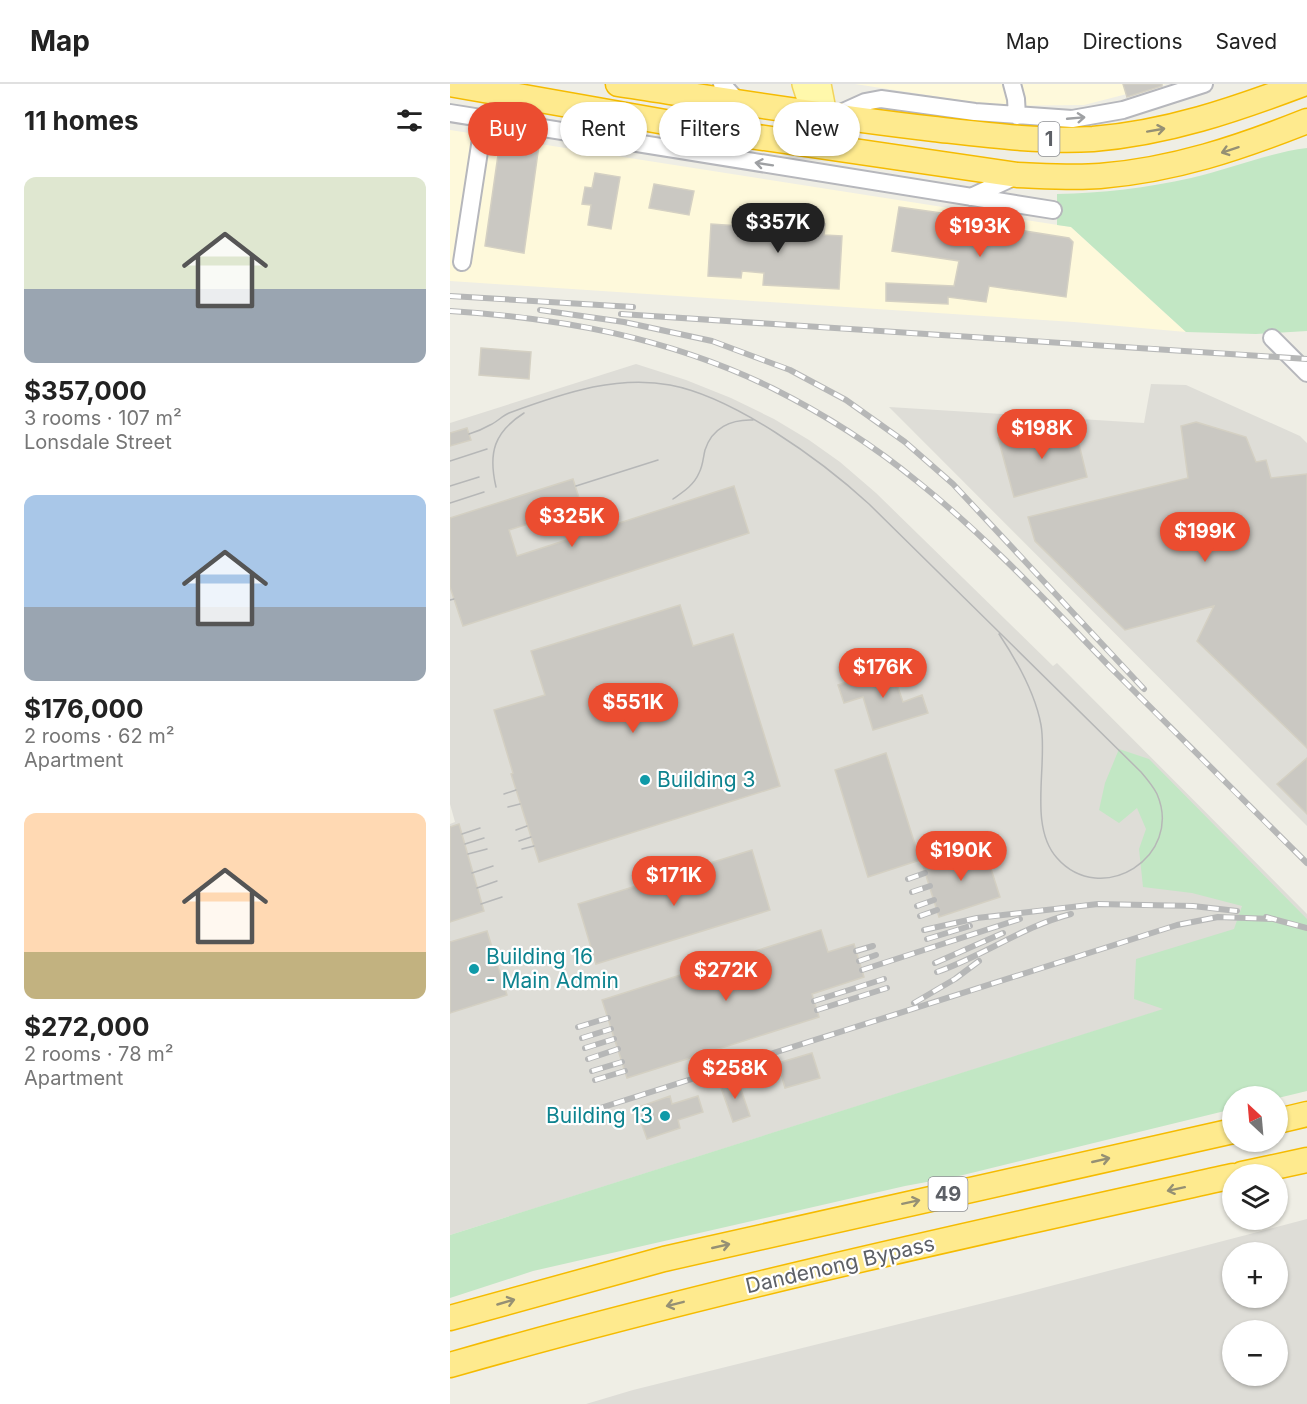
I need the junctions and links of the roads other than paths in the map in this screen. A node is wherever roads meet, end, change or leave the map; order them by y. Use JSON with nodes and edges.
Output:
{"nodes":[{"id":1,"x":450,"y":84,"type":"edge"},
{"id":2,"x":618,"y":84,"type":"edge"},
{"id":3,"x":722,"y":84,"type":"edge"},
{"id":4,"x":803,"y":84,"type":"edge"},
{"id":5,"x":820,"y":84,"type":"edge"},
{"id":6,"x":1012,"y":84,"type":"edge"},
{"id":7,"x":1203,"y":84,"type":"edge"},
{"id":8,"x":1304,"y":84,"type":"edge"},
{"id":9,"x":739,"y":102,"type":"joint"},
{"id":10,"x":816,"y":102,"type":"edge"},
{"id":11,"x":822,"y":102,"type":"edge"},
{"id":12,"x":860,"y":104,"type":"edge"},
{"id":13,"x":926,"y":105,"type":"junction"},
{"id":14,"x":450,"y":113,"type":"edge"},
{"id":15,"x":468,"y":116,"type":"edge"},
{"id":16,"x":1017,"y":116,"type":"junction"},
{"id":17,"x":860,"y":120,"type":"edge"},
{"id":18,"x":659,"y":121,"type":"edge"},
{"id":19,"x":889,"y":124,"type":"junction"},
{"id":20,"x":1300,"y":128,"type":"edge"},
{"id":21,"x":548,"y":129,"type":"edge"},
{"id":22,"x":659,"y":147,"type":"edge"},
{"id":23,"x":860,"y":152,"type":"edge"},
{"id":24,"x":478,"y":156,"type":"edge"},
{"id":25,"x":714,"y":156,"type":"edge"},
{"id":26,"x":824,"y":156,"type":"edge"},
{"id":27,"x":822,"y":173,"type":"junction"},
{"id":28,"x":1017,"y":175,"type":"junction"},
{"id":29,"x":971,"y":197,"type":"junction"},
{"id":30,"x":1053,"y":210,"type":"dead end"},
{"id":31,"x":462,"y":262,"type":"dead end"},
{"id":32,"x":1272,"y":338,"type":"dead end"},
{"id":33,"x":1307,"y":373,"type":"edge"},
{"id":34,"x":1307,"y":1114,"type":"edge"},
{"id":35,"x":1288,"y":1119,"type":"edge"},
{"id":36,"x":1222,"y":1133,"type":"edge"},
{"id":37,"x":1307,"y":1160,"type":"edge"},
{"id":38,"x":1288,"y":1164,"type":"edge"},
{"id":39,"x":1222,"y":1178,"type":"edge"},
{"id":40,"x":450,"y":1318,"type":"edge"},
{"id":41,"x":450,"y":1365,"type":"edge"}],
"edges":[{"from":1,"to":18,"type":"highway","number":"1"},
{"from":2,"to":9,"type":"highway","number":"1"},
{"from":3,"to":9,"type":"street"},
{"from":4,"to":10,"type":"main road"},
{"from":5,"to":11,"type":"main road"},
{"from":6,"to":16,"type":"street"},
{"from":16,"to":7,"type":"street","one_way":true},
{"from":19,"to":8,"type":"highway","number":"1","one_way":true},
{"from":12,"to":13,"type":"street"},
{"from":13,"to":16,"type":"street"},
{"from":13,"to":19,"type":"street"},
{"from":14,"to":15,"type":"street"},
{"from":17,"to":19,"type":"highway","number":"1"},
{"from":20,"to":28,"type":"highway","number":"1","one_way":true},
{"from":21,"to":22,"type":"street"},
{"from":23,"to":28,"type":"highway","number":"1"},
{"from":24,"to":31,"type":"street"},
{"from":27,"to":25,"type":"street","one_way":true},
{"from":26,"to":27,"type":"street"},
{"from":27,"to":29,"type":"street"},
{"from":28,"to":29,"type":"street"},
{"from":29,"to":30,"type":"street"},
{"from":32,"to":33,"type":"street"},
{"from":34,"to":35,"type":"highway"},
{"from":40,"to":36,"type":"highway","number":"49","one_way":true},
{"from":37,"to":38,"type":"highway"},
{"from":39,"to":41,"type":"highway","name":"Dandenong Bypass","number":"49","one_way":true}]}
